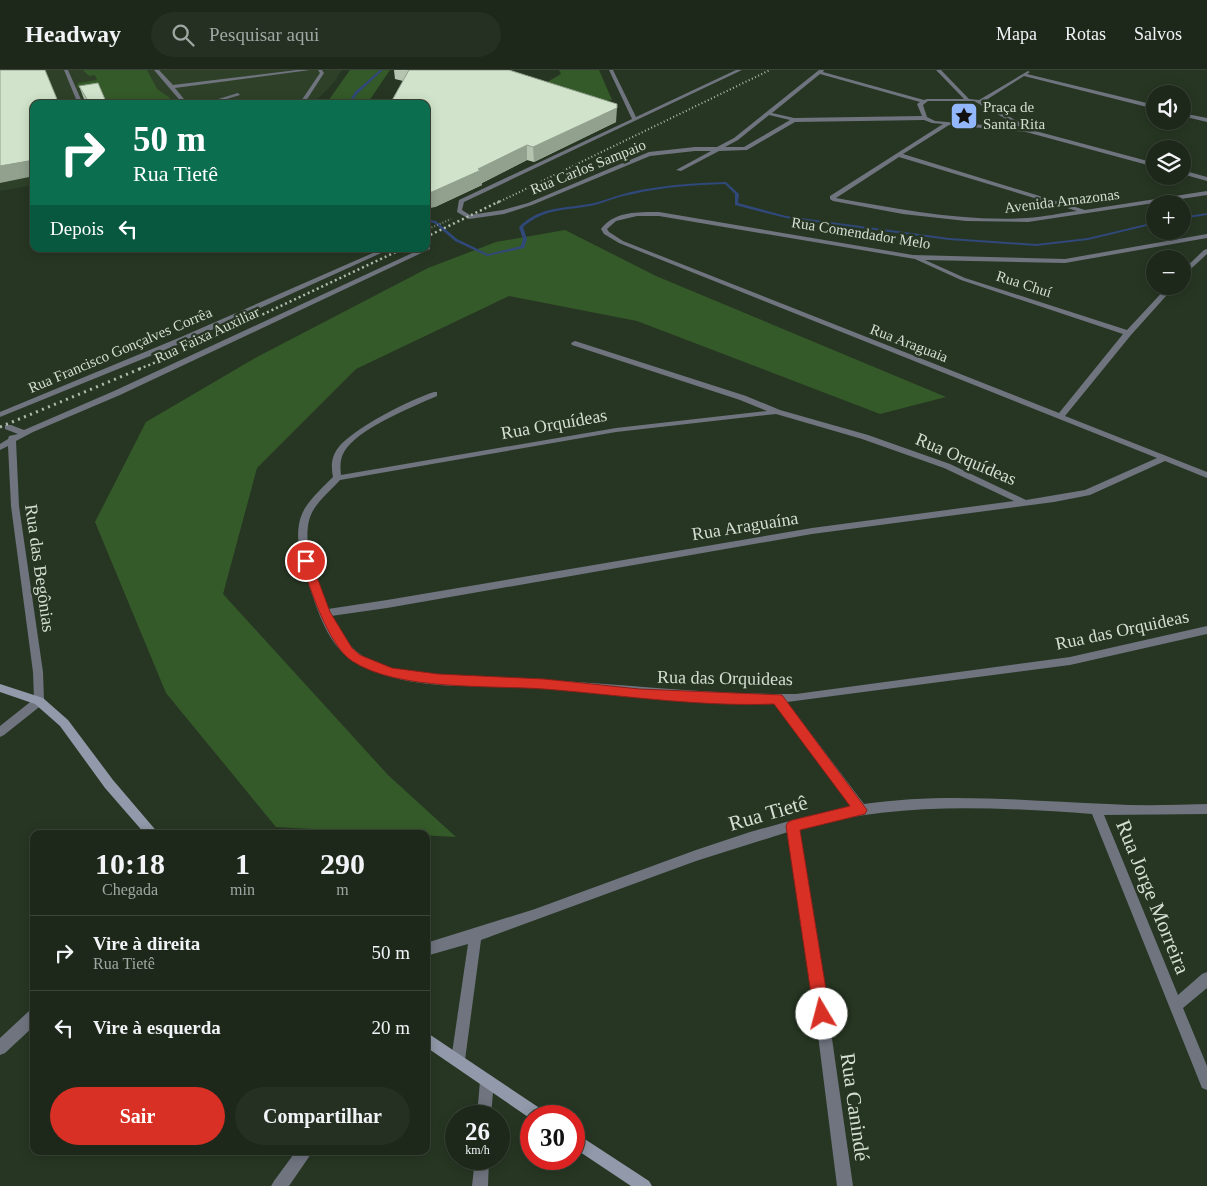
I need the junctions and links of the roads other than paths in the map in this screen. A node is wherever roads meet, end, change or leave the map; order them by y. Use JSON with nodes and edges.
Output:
{"nodes":[{"id":1,"x":66,"y":70,"type":"edge"},
{"id":2,"x":156,"y":70,"type":"edge"},
{"id":3,"x":308,"y":70,"type":"edge"},
{"id":4,"x":320,"y":70,"type":"edge"},
{"id":5,"x":611,"y":70,"type":"edge"},
{"id":6,"x":740,"y":70,"type":"edge"},
{"id":7,"x":938,"y":70,"type":"edge"},
{"id":8,"x":1031,"y":70,"type":"edge"},
{"id":9,"x":821,"y":71,"type":"edge"},
{"id":10,"x":1024,"y":74,"type":"junction"},
{"id":11,"x":172,"y":87,"type":"junction"},
{"id":12,"x":238,"y":94,"type":"dead end"},
{"id":13,"x":967,"y":99,"type":"junction"},
{"id":14,"x":79,"y":100,"type":"edge"},
{"id":15,"x":183,"y":100,"type":"edge"},
{"id":16,"x":218,"y":100,"type":"edge"},
{"id":17,"x":304,"y":100,"type":"edge"},
{"id":18,"x":922,"y":101,"type":"junction"},
{"id":19,"x":980,"y":102,"type":"junction"},
{"id":20,"x":1146,"y":105,"type":"edge"},
{"id":21,"x":768,"y":113,"type":"junction"},
{"id":22,"x":1191,"y":116,"type":"edge"},
{"id":23,"x":925,"y":118,"type":"junction"},
{"id":24,"x":635,"y":120,"type":"junction"},
{"id":25,"x":794,"y":120,"type":"junction"},
{"id":26,"x":1207,"y":120,"type":"edge"},
{"id":27,"x":947,"y":124,"type":"junction"},
{"id":28,"x":1026,"y":130,"type":"junction"},
{"id":29,"x":717,"y":149,"type":"junction"},
{"id":30,"x":900,"y":155,"type":"junction"},
{"id":31,"x":1146,"y":163,"type":"edge"},
{"id":32,"x":679,"y":170,"type":"dead end"},
{"id":33,"x":1191,"y":175,"type":"edge"},
{"id":34,"x":1207,"y":179,"type":"edge"},
{"id":35,"x":1207,"y":193,"type":"edge"},
{"id":36,"x":1087,"y":212,"type":"junction"},
{"id":37,"x":604,"y":229,"type":"joint"},
{"id":38,"x":1207,"y":236,"type":"edge"},
{"id":39,"x":1180,"y":242,"type":"junction"},
{"id":40,"x":1206,"y":251,"type":"edge"},
{"id":41,"x":380,"y":252,"type":"edge"},
{"id":42,"x":419,"y":252,"type":"edge"},
{"id":43,"x":913,"y":257,"type":"junction"},
{"id":44,"x":1191,"y":266,"type":"edge"},
{"id":45,"x":1164,"y":295,"type":"edge"},
{"id":46,"x":1128,"y":333,"type":"junction"},
{"id":47,"x":575,"y":343,"type":"dead end"},
{"id":48,"x":434,"y":394,"type":"dead end"},
{"id":49,"x":777,"y":412,"type":"junction"},
{"id":50,"x":0,"y":414,"type":"edge"},
{"id":51,"x":1060,"y":417,"type":"junction"},
{"id":52,"x":8,"y":427,"type":"dead end"},
{"id":53,"x":24,"y":433,"type":"junction"},
{"id":54,"x":12,"y":438,"type":"junction"},
{"id":55,"x":0,"y":447,"type":"edge"},
{"id":56,"x":1165,"y":458,"type":"junction"},
{"id":57,"x":1207,"y":475,"type":"edge"},
{"id":58,"x":337,"y":478,"type":"junction"},
{"id":59,"x":1026,"y":503,"type":"junction"},
{"id":60,"x":325,"y":613,"type":"junction"},
{"id":61,"x":1207,"y":630,"type":"edge"},
{"id":62,"x":0,"y":688,"type":"edge"},
{"id":63,"x":778,"y":699,"type":"junction"},
{"id":64,"x":39,"y":701,"type":"junction"},
{"id":65,"x":0,"y":732,"type":"edge"},
{"id":66,"x":1096,"y":809,"type":"junction"},
{"id":67,"x":1207,"y":809,"type":"edge"},
{"id":68,"x":861,"y":810,"type":"junction"},
{"id":69,"x":793,"y":826,"type":"junction"},
{"id":70,"x":149,"y":830,"type":"edge"},
{"id":71,"x":475,"y":937,"type":"junction"},
{"id":72,"x":430,"y":949,"type":"edge"},
{"id":73,"x":1207,"y":979,"type":"edge"},
{"id":74,"x":1176,"y":1005,"type":"junction"},
{"id":75,"x":30,"y":1020,"type":"edge"},
{"id":76,"x":430,"y":1042,"type":"edge"},
{"id":77,"x":0,"y":1048,"type":"edge"},
{"id":78,"x":458,"y":1060,"type":"junction"},
{"id":79,"x":487,"y":1082,"type":"junction"},
{"id":80,"x":1207,"y":1083,"type":"edge"},
{"id":81,"x":485,"y":1105,"type":"edge"},
{"id":82,"x":522,"y":1105,"type":"edge"},
{"id":83,"x":585,"y":1146,"type":"edge"},
{"id":84,"x":303,"y":1155,"type":"edge"},
{"id":85,"x":481,"y":1170,"type":"edge"},
{"id":86,"x":279,"y":1186,"type":"edge"},
{"id":87,"x":480,"y":1186,"type":"edge"},
{"id":88,"x":644,"y":1186,"type":"edge"},
{"id":89,"x":845,"y":1186,"type":"edge"}],
"edges":[{"from":1,"to":14,"type":"street"},
{"from":2,"to":11,"type":"street"},
{"from":3,"to":11,"type":"street"},
{"from":4,"to":17,"type":"street"},
{"from":5,"to":24,"type":"street"},
{"from":6,"to":24,"type":"street","name":"Rua Carlos Sampaio"},
{"from":7,"to":13,"type":"street"},
{"from":8,"to":10,"type":"street"},
{"from":9,"to":18,"type":"street"},
{"from":9,"to":21,"type":"street"},
{"from":10,"to":19,"type":"street"},
{"from":10,"to":20,"type":"street"},
{"from":11,"to":15,"type":"street"},
{"from":12,"to":16,"type":"street"},
{"from":13,"to":18,"type":"street"},
{"from":13,"to":19,"type":"street"},
{"from":18,"to":23,"type":"street"},
{"from":19,"to":28,"type":"street"},
{"from":21,"to":25,"type":"street"},
{"from":21,"to":29,"type":"street"},
{"from":22,"to":26,"type":"street"},
{"from":23,"to":25,"type":"street"},
{"from":23,"to":27,"type":"street"},
{"from":24,"to":29,"type":"street","name":"Rua Carlos Sampaio"},
{"from":25,"to":29,"type":"street","name":"Rua Carlos Sampaio"},
{"from":27,"to":28,"type":"street"},
{"from":27,"to":30,"type":"street"},
{"from":28,"to":31,"type":"street"},
{"from":29,"to":32,"type":"street"},
{"from":30,"to":36,"type":"street"},
{"from":30,"to":36,"type":"street","name":"Avenida Amazonas"},
{"from":33,"to":34,"type":"street"},
{"from":35,"to":36,"type":"street","name":"Avenida Amazonas"},
{"from":37,"to":43,"type":"street","name":"Rua Comendador Melo"},
{"from":37,"to":51,"type":"street","name":"Rua Araguaia"},
{"from":38,"to":39,"type":"street","name":"Rua Comendador Melo"},
{"from":39,"to":40,"type":"street"},
{"from":39,"to":43,"type":"street","name":"Rua Comendador Melo"},
{"from":40,"to":44,"type":"street"},
{"from":41,"to":50,"type":"street","name":"Rua Francisco Gonçalves Corrêa"},
{"from":42,"to":53,"type":"street","name":"Rua Faixa Auxiliar"},
{"from":43,"to":46,"type":"street","name":"Rua Chuí"},
{"from":45,"to":46,"type":"street"},
{"from":46,"to":51,"type":"street"},
{"from":47,"to":49,"type":"street","name":"Rua Orquídeas"},
{"from":48,"to":58,"type":"street"},
{"from":49,"to":58,"type":"street","name":"Rua Orquídeas"},
{"from":49,"to":59,"type":"street","name":"Rua Orquídeas"},
{"from":51,"to":56,"type":"street","name":"Rua Araguaia"},
{"from":52,"to":53,"type":"street"},
{"from":53,"to":54,"type":"street","name":"Rua Faixa Auxiliar"},
{"from":54,"to":55,"type":"street","name":"Rua Faixa Auxiliar"},
{"from":54,"to":64,"type":"street","name":"Rua das Begônias"},
{"from":56,"to":57,"type":"street","name":"Rua Araguaia"},
{"from":56,"to":59,"type":"street","name":"Rua Araguaína"},
{"from":58,"to":60,"type":"street","name":"Rua das Orquideas"},
{"from":59,"to":60,"type":"street","name":"Rua Araguaína"},
{"from":60,"to":63,"type":"street","name":"Rua das Orquideas"},
{"from":61,"to":63,"type":"street","name":"Rua das Orquideas"},
{"from":62,"to":64,"type":"main road"},
{"from":63,"to":68,"type":"street"},
{"from":64,"to":65,"type":"street"},
{"from":64,"to":70,"type":"main road"},
{"from":66,"to":67,"type":"street","name":"Rua Tietê"},
{"from":66,"to":68,"type":"street","name":"Rua Tietê"},
{"from":66,"to":74,"type":"street","name":"Rua Jorge Morreira"},
{"from":68,"to":69,"type":"street","name":"Rua Tietê"},
{"from":69,"to":71,"type":"street","name":"Rua Tietê"},
{"from":69,"to":89,"type":"street","name":"Rua Canindé"},
{"from":71,"to":72,"type":"street","name":"Rua Tietê"},
{"from":71,"to":78,"type":"street"},
{"from":73,"to":74,"type":"street"},
{"from":74,"to":80,"type":"street","name":"Rua Jorge Morreira"},
{"from":75,"to":77,"type":"street"},
{"from":76,"to":78,"type":"main road"},
{"from":78,"to":79,"type":"main road"},
{"from":79,"to":81,"type":"street"},
{"from":79,"to":82,"type":"main road"},
{"from":83,"to":88,"type":"main road"},
{"from":84,"to":86,"type":"street"},
{"from":85,"to":87,"type":"street"}]}
